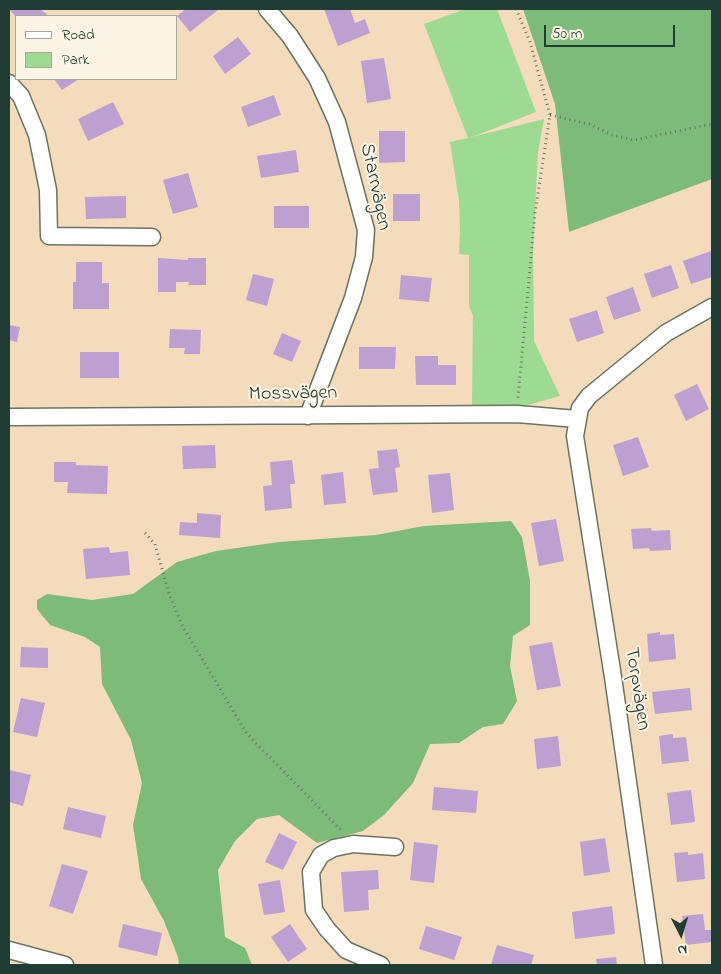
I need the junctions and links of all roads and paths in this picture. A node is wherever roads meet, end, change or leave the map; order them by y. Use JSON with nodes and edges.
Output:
{"nodes":[{"id":1,"x":267,"y":9,"type":"edge"},
{"id":2,"x":516,"y":9,"type":"edge"},
{"id":3,"x":9,"y":84,"type":"edge"},
{"id":4,"x":550,"y":115,"type":"junction"},
{"id":5,"x":712,"y":124,"type":"edge"},
{"id":6,"x":152,"y":237,"type":"dead end"},
{"id":7,"x":712,"y":307,"type":"edge"},
{"id":8,"x":516,"y":414,"type":"junction"},
{"id":9,"x":308,"y":416,"type":"junction"},
{"id":10,"x":9,"y":417,"type":"edge"},
{"id":11,"x":577,"y":419,"type":"junction"},
{"id":12,"x":145,"y":533,"type":"dead end"},
{"id":13,"x":353,"y":844,"type":"junction"},
{"id":14,"x":395,"y":847,"type":"dead end"},
{"id":15,"x":9,"y":950,"type":"edge"},
{"id":16,"x":65,"y":965,"type":"edge"},
{"id":17,"x":381,"y":965,"type":"edge"},
{"id":18,"x":654,"y":965,"type":"edge"}],
"edges":[{"from":1,"to":9,"type":"street","name":"Starrvägen"},
{"from":2,"to":4,"type":"path"},
{"from":3,"to":6,"type":"street"},
{"from":4,"to":5,"type":"path"},
{"from":4,"to":8,"type":"path"},
{"from":7,"to":11,"type":"street"},
{"from":8,"to":9,"type":"street","name":"Mossvägen"},
{"from":8,"to":11,"type":"street","name":"Mossvägen"},
{"from":9,"to":10,"type":"street","name":"Mossvägen"},
{"from":11,"to":18,"type":"street","name":"Torpvägen"},
{"from":12,"to":13,"type":"path"},
{"from":13,"to":14,"type":"street"},
{"from":13,"to":17,"type":"street"},
{"from":15,"to":16,"type":"street"}]}
